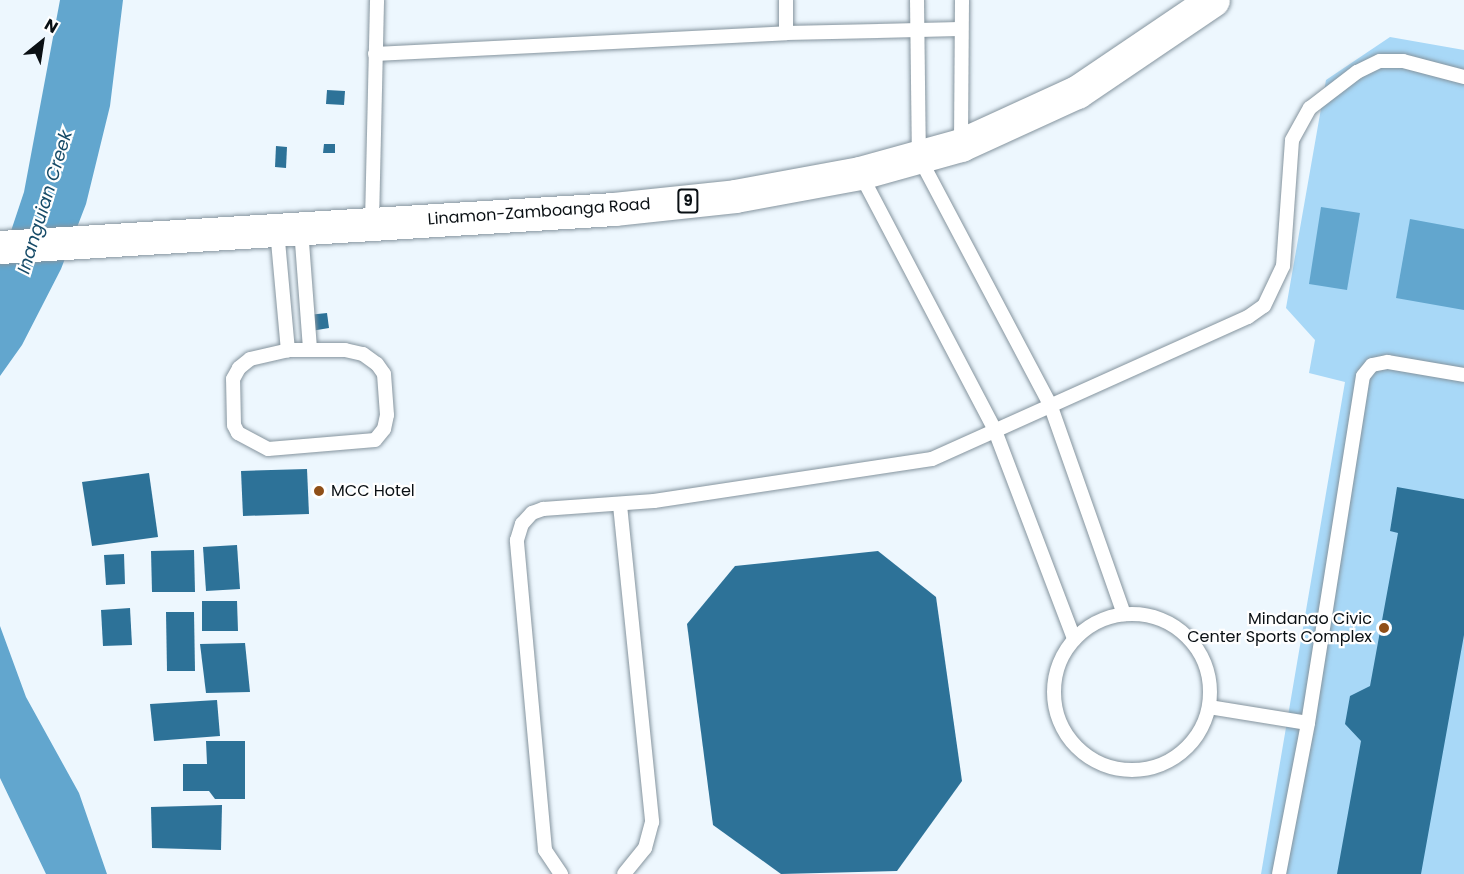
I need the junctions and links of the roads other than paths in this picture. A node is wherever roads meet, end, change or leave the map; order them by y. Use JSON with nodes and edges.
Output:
{"nodes":[{"id":1,"x":377,"y":0,"type":"edge"},
{"id":2,"x":786,"y":0,"type":"edge"},
{"id":3,"x":917,"y":0,"type":"edge"},
{"id":4,"x":962,"y":0,"type":"edge"},
{"id":5,"x":1213,"y":0,"type":"edge"},
{"id":6,"x":960,"y":29,"type":"junction"},
{"id":7,"x":916,"y":31,"type":"junction"},
{"id":8,"x":786,"y":33,"type":"junction"},
{"id":9,"x":375,"y":54,"type":"junction"},
{"id":10,"x":1464,"y":77,"type":"edge"},
{"id":11,"x":961,"y":146,"type":"junction"},
{"id":12,"x":920,"y":157,"type":"junction"},
{"id":13,"x":860,"y":173,"type":"junction"},
{"id":14,"x":372,"y":222,"type":"junction"},
{"id":15,"x":289,"y":230,"type":"junction"},
{"id":16,"x":0,"y":247,"type":"edge"},
{"id":17,"x":310,"y":348,"type":"junction"},
{"id":18,"x":288,"y":350,"type":"junction"},
{"id":19,"x":1464,"y":375,"type":"edge"},
{"id":20,"x":1050,"y":404,"type":"junction"},
{"id":21,"x":994,"y":428,"type":"junction"},
{"id":22,"x":620,"y":505,"type":"junction"},
{"id":23,"x":1124,"y":614,"type":"junction"},
{"id":24,"x":1074,"y":639,"type":"junction"},
{"id":25,"x":1209,"y":708,"type":"junction"},
{"id":26,"x":1308,"y":723,"type":"junction"},
{"id":27,"x":561,"y":874,"type":"edge"},
{"id":28,"x":624,"y":874,"type":"edge"},
{"id":29,"x":1279,"y":874,"type":"edge"}],
"edges":[{"from":1,"to":9,"type":"lane"},
{"from":2,"to":8,"type":"lane"},
{"from":3,"to":7,"type":"lane"},
{"from":4,"to":6,"type":"lane"},
{"from":5,"to":11,"type":"highway","name":"Linamon-Zamboanga Road","number":"9"},
{"from":6,"to":7,"type":"lane"},
{"from":6,"to":11,"type":"lane"},
{"from":7,"to":8,"type":"lane"},
{"from":7,"to":12,"type":"lane"},
{"from":8,"to":9,"type":"lane"},
{"from":9,"to":14,"type":"lane"},
{"from":10,"to":20,"type":"lane"},
{"from":11,"to":12,"type":"highway","name":"Linamon-Zamboanga Road","number":"9"},
{"from":12,"to":13,"type":"highway","name":"Linamon-Zamboanga Road","number":"9"},
{"from":12,"to":20,"type":"lane"},
{"from":13,"to":14,"type":"highway","name":"Linamon-Zamboanga Road","number":"9"},
{"from":13,"to":21,"type":"lane"},
{"from":14,"to":15,"type":"highway","name":"Linamon-Zamboanga Road","number":"9"},
{"from":15,"to":16,"type":"highway","name":"Linamon-Zamboanga Road","number":"9"},
{"from":15,"to":17,"type":"lane"},
{"from":15,"to":18,"type":"lane"},
{"from":17,"to":18,"type":"lane"},
{"from":17,"to":18,"type":"lane"},
{"from":19,"to":26,"type":"lane"},
{"from":20,"to":21,"type":"lane"},
{"from":20,"to":23,"type":"lane"},
{"from":21,"to":22,"type":"lane"},
{"from":21,"to":24,"type":"lane"},
{"from":22,"to":27,"type":"lane"},
{"from":22,"to":28,"type":"lane"},
{"from":23,"to":24,"type":"lane"},
{"from":23,"to":25,"type":"lane"},
{"from":24,"to":25,"type":"lane"},
{"from":25,"to":26,"type":"lane"},
{"from":26,"to":29,"type":"lane"}]}
